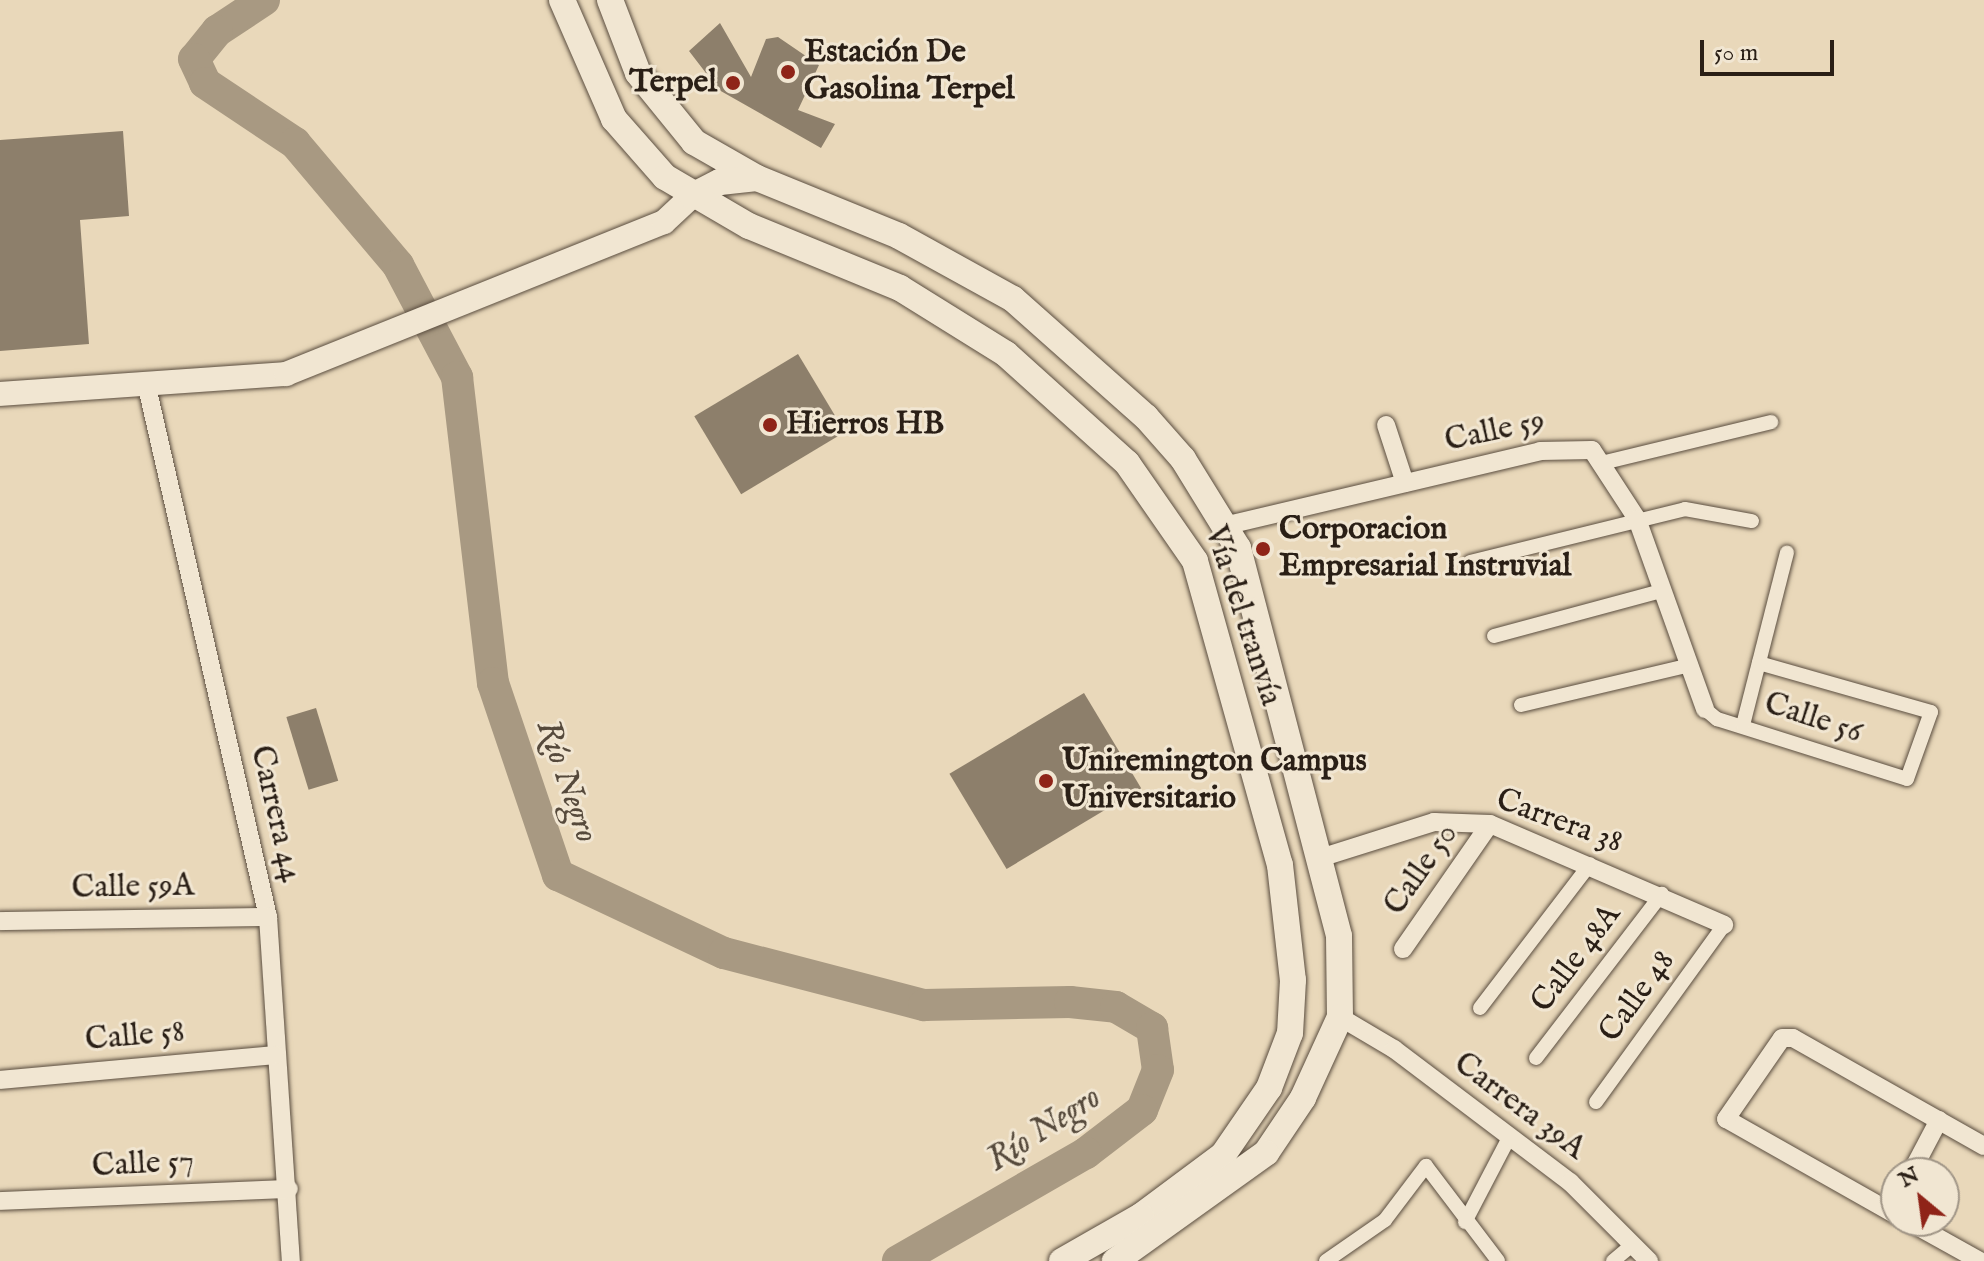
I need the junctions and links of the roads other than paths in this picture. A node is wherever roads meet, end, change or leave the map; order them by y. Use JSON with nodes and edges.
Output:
{"nodes":[{"id":1,"x":562,"y":0,"type":"edge"},
{"id":2,"x":610,"y":0,"type":"edge"},
{"id":3,"x":694,"y":142,"type":"junction"},
{"id":4,"x":757,"y":178,"type":"junction"},
{"id":5,"x":692,"y":196,"type":"junction"},
{"id":6,"x":147,"y":387,"type":"junction"},
{"id":7,"x":0,"y":394,"type":"edge"},
{"id":8,"x":1771,"y":422,"type":"dead end"},
{"id":9,"x":1386,"y":425,"type":"dead end"},
{"id":10,"x":1606,"y":462,"type":"junction"},
{"id":11,"x":1405,"y":483,"type":"junction"},
{"id":12,"x":1637,"y":519,"type":"junction"},
{"id":13,"x":1752,"y":521,"type":"dead end"},
{"id":14,"x":1228,"y":525,"type":"junction"},
{"id":15,"x":1787,"y":553,"type":"dead end"},
{"id":16,"x":1470,"y":562,"type":"dead end"},
{"id":17,"x":1664,"y":590,"type":"junction"},
{"id":18,"x":1494,"y":636,"type":"dead end"},
{"id":19,"x":1759,"y":663,"type":"junction"},
{"id":20,"x":1690,"y":665,"type":"junction"},
{"id":21,"x":1521,"y":705,"type":"dead end"},
{"id":22,"x":1705,"y":709,"type":"joint"},
{"id":23,"x":1743,"y":725,"type":"junction"},
{"id":24,"x":1490,"y":824,"type":"junction"},
{"id":25,"x":1320,"y":858,"type":"junction"},
{"id":26,"x":1590,"y":864,"type":"junction"},
{"id":27,"x":1662,"y":894,"type":"junction"},
{"id":28,"x":268,"y":917,"type":"junction"},
{"id":29,"x":0,"y":921,"type":"edge"},
{"id":30,"x":1724,"y":925,"type":"joint"},
{"id":31,"x":1403,"y":949,"type":"dead end"},
{"id":32,"x":1480,"y":1008,"type":"dead end"},
{"id":33,"x":1340,"y":1017,"type":"junction"},
{"id":34,"x":275,"y":1055,"type":"junction"},
{"id":35,"x":1536,"y":1058,"type":"dead end"},
{"id":36,"x":0,"y":1080,"type":"edge"},
{"id":37,"x":1596,"y":1102,"type":"dead end"},
{"id":38,"x":1939,"y":1120,"type":"junction"},
{"id":39,"x":1509,"y":1138,"type":"junction"},
{"id":40,"x":1984,"y":1146,"type":"edge"},
{"id":41,"x":1919,"y":1157,"type":"edge"},
{"id":42,"x":289,"y":1189,"type":"junction"},
{"id":43,"x":0,"y":1201,"type":"edge"},
{"id":44,"x":1880,"y":1202,"type":"edge"},
{"id":45,"x":1465,"y":1222,"type":"junction"},
{"id":46,"x":1937,"y":1237,"type":"edge"},
{"id":47,"x":1633,"y":1244,"type":"junction"},
{"id":48,"x":291,"y":1261,"type":"edge"},
{"id":49,"x":1062,"y":1261,"type":"edge"},
{"id":50,"x":1115,"y":1261,"type":"edge"},
{"id":51,"x":1326,"y":1261,"type":"edge"},
{"id":52,"x":1498,"y":1261,"type":"edge"},
{"id":53,"x":1613,"y":1261,"type":"edge"},
{"id":54,"x":1649,"y":1261,"type":"edge"},
{"id":55,"x":1980,"y":1261,"type":"edge"}],
"edges":[{"from":1,"to":5,"type":"main road","name":"Vía del tranvía"},
{"from":2,"to":3,"type":"main road","name":"Vía del tranvía"},
{"from":3,"to":4,"type":"main road","name":"Vía del tranvía"},
{"from":3,"to":5,"type":"main road"},
{"from":4,"to":5,"type":"main road"},
{"from":4,"to":14,"type":"main road","name":"Vía del tranvía"},
{"from":5,"to":6,"type":"street"},
{"from":5,"to":49,"type":"main road","name":"Vía del tranvía"},
{"from":6,"to":7,"type":"street"},
{"from":6,"to":28,"type":"street","name":"Carrera 44"},
{"from":8,"to":10,"type":"street"},
{"from":9,"to":11,"type":"street"},
{"from":10,"to":11,"type":"street","name":"Calle 59"},
{"from":10,"to":12,"type":"street"},
{"from":11,"to":14,"type":"street","name":"Calle 59"},
{"from":12,"to":13,"type":"street"},
{"from":12,"to":16,"type":"street"},
{"from":12,"to":17,"type":"street"},
{"from":14,"to":25,"type":"main road","name":"Vía del tranvía"},
{"from":15,"to":19,"type":"street"},
{"from":17,"to":18,"type":"street"},
{"from":17,"to":20,"type":"street"},
{"from":19,"to":23,"type":"street"},
{"from":19,"to":23,"type":"street","name":"Calle 56"},
{"from":20,"to":21,"type":"street"},
{"from":20,"to":22,"type":"street"},
{"from":22,"to":23,"type":"street","name":"Calle 56"},
{"from":24,"to":25,"type":"street","name":"Carrera 38"},
{"from":24,"to":26,"type":"street","name":"Carrera 38"},
{"from":24,"to":31,"type":"street","name":"Calle 50"},
{"from":25,"to":33,"type":"main road","name":"Vía del tranvía"},
{"from":26,"to":27,"type":"street","name":"Carrera 38"},
{"from":26,"to":32,"type":"street"},
{"from":27,"to":30,"type":"street","name":"Carrera 38"},
{"from":27,"to":35,"type":"street","name":"Calle 48A"},
{"from":28,"to":29,"type":"street","name":"Calle 59A"},
{"from":28,"to":34,"type":"street","name":"Carrera 44"},
{"from":30,"to":37,"type":"street","name":"Calle 48"},
{"from":33,"to":39,"type":"street","name":"Carrera 39A"},
{"from":33,"to":50,"type":"main road","name":"Vía del tranvía"},
{"from":34,"to":36,"type":"street","name":"Calle 58"},
{"from":34,"to":42,"type":"street","name":"Carrera 44"},
{"from":38,"to":40,"type":"street"},
{"from":38,"to":41,"type":"street"},
{"from":38,"to":44,"type":"street"},
{"from":39,"to":45,"type":"street"},
{"from":39,"to":47,"type":"street","name":"Carrera 39A"},
{"from":42,"to":43,"type":"street","name":"Calle 57"},
{"from":42,"to":48,"type":"street","name":"Carrera 44"},
{"from":45,"to":51,"type":"street"},
{"from":45,"to":52,"type":"street"},
{"from":46,"to":55,"type":"street"},
{"from":47,"to":53,"type":"street"},
{"from":47,"to":54,"type":"street","name":"Carrera 39A"}]}
